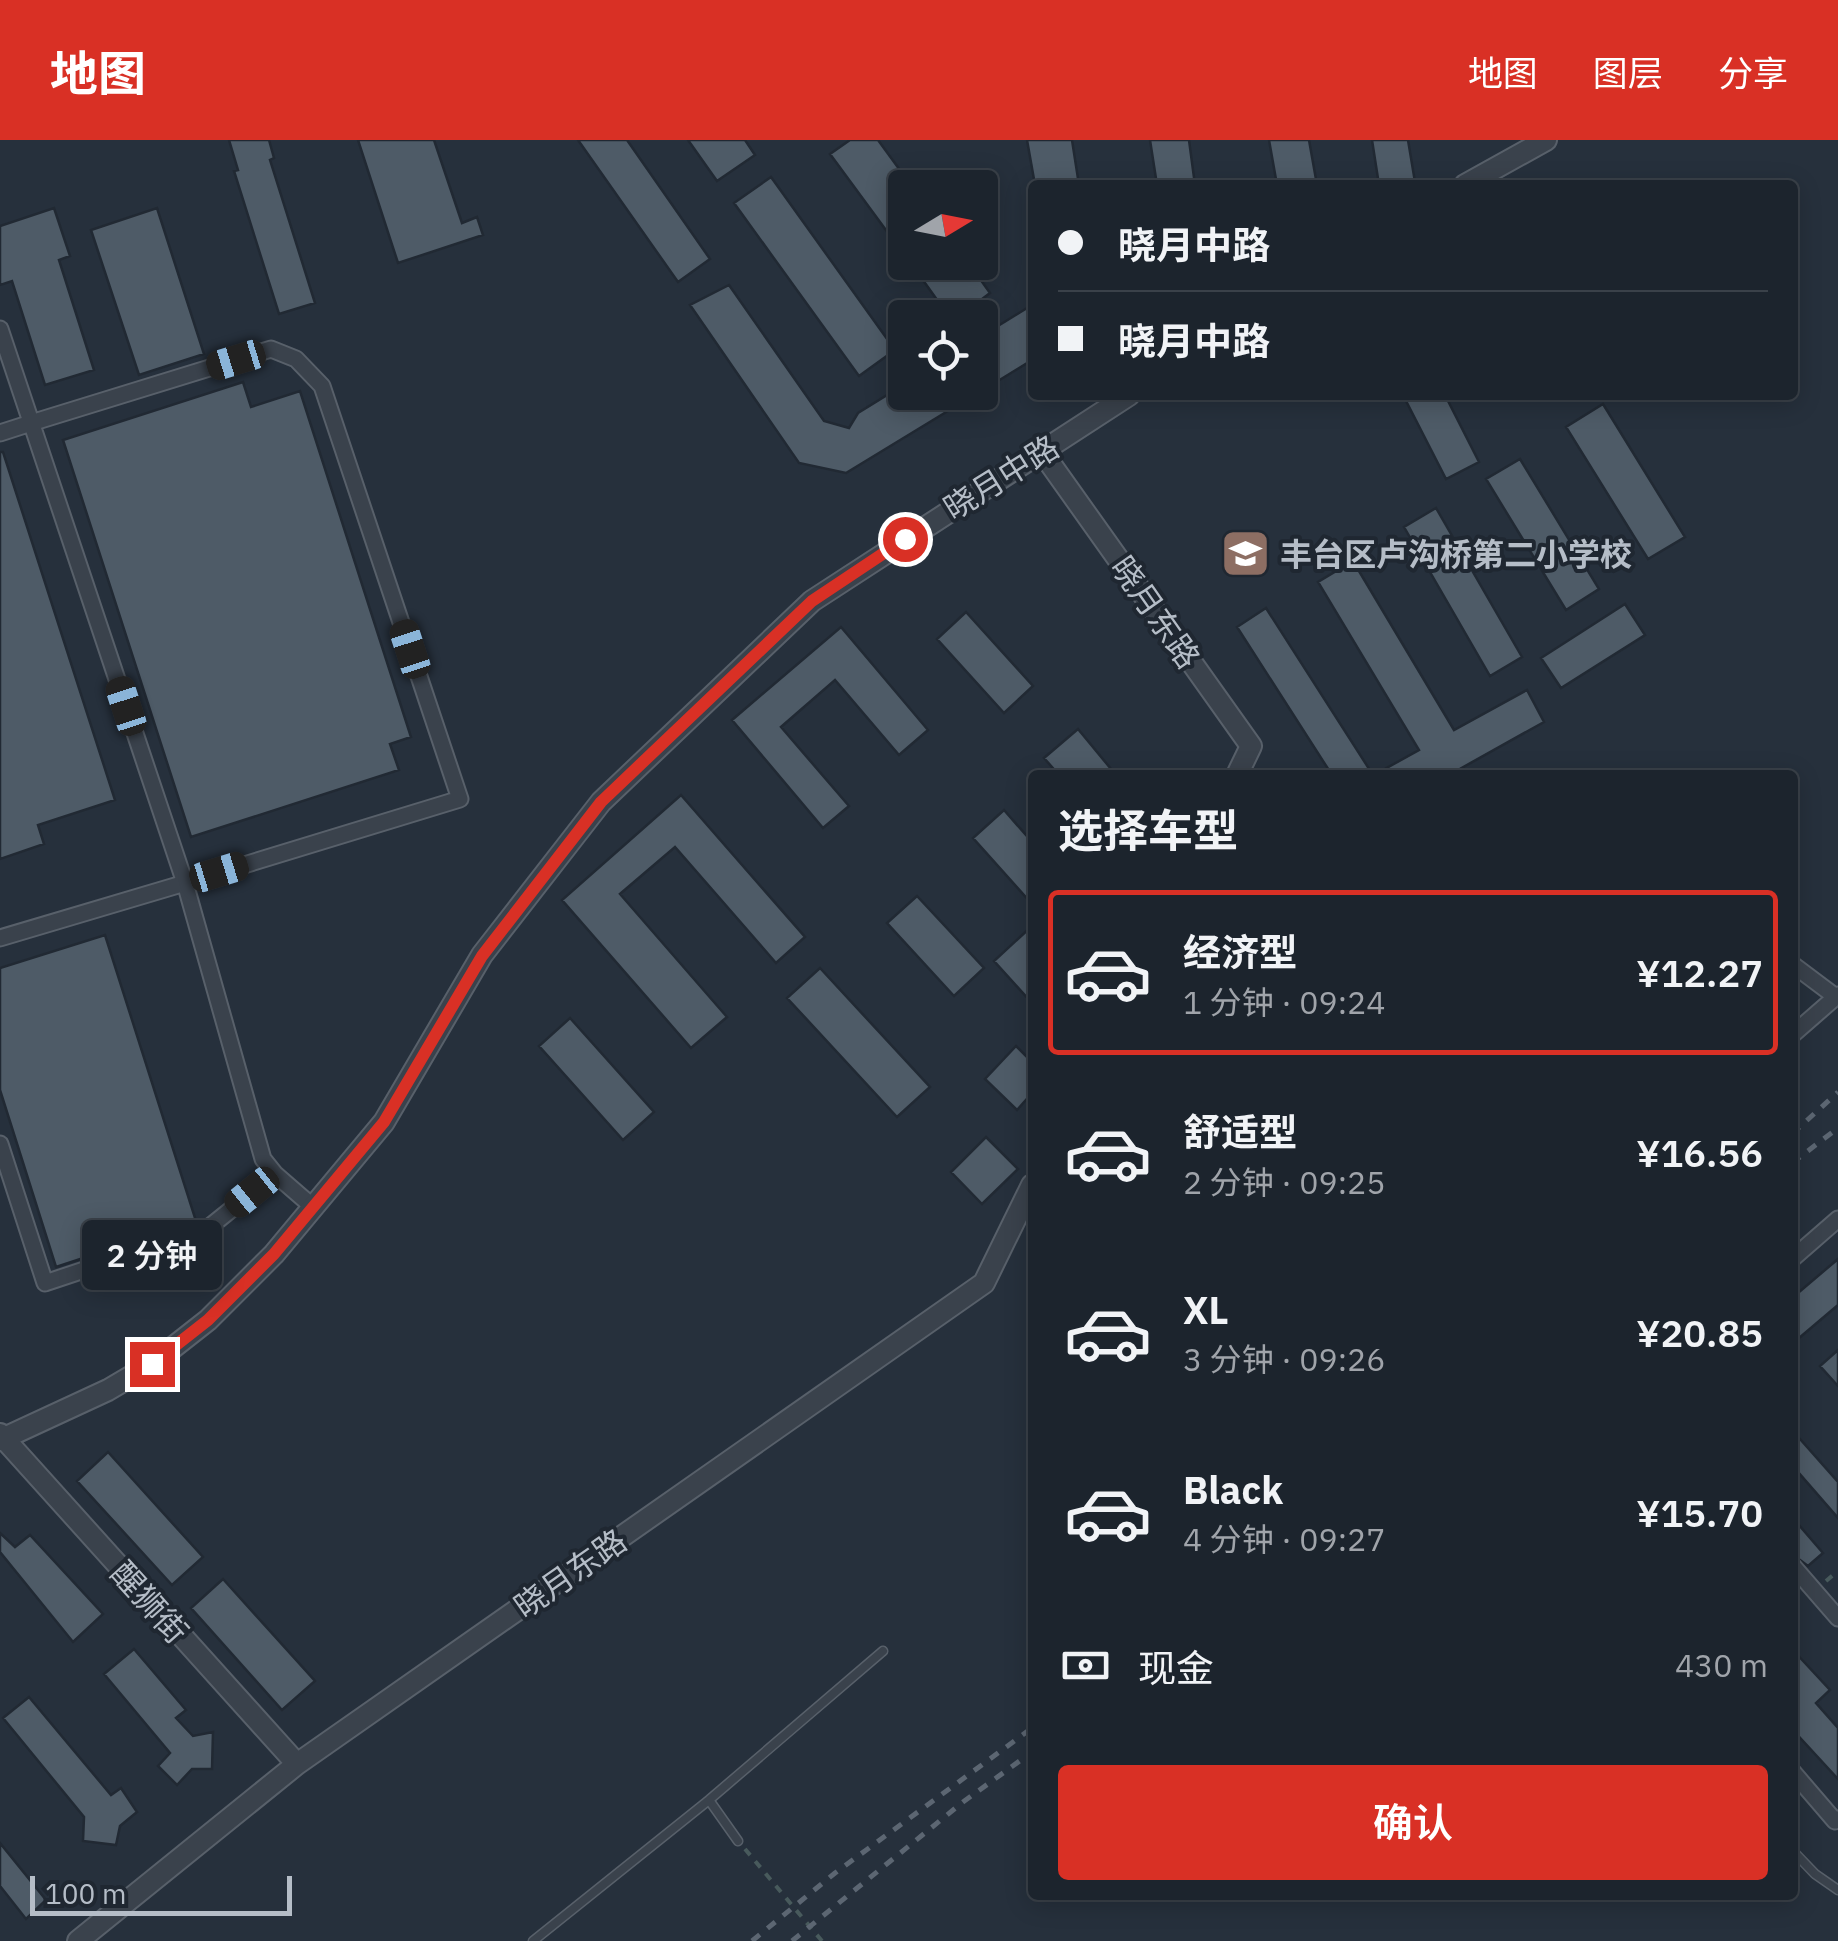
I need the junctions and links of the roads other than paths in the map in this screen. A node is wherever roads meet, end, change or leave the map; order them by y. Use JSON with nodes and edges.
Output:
{"nodes":[{"id":1,"x":1546,"y":140,"type":"edge"},
{"id":2,"x":1473,"y":180,"type":"edge"},
{"id":3,"x":0,"y":328,"type":"edge"},
{"id":4,"x":1121,"y":400,"type":"edge"},
{"id":5,"x":32,"y":423,"type":"junction"},
{"id":6,"x":0,"y":432,"type":"edge"},
{"id":7,"x":1042,"y":452,"type":"junction"},
{"id":8,"x":1239,"y":770,"type":"edge"},
{"id":9,"x":185,"y":882,"type":"junction"},
{"id":10,"x":0,"y":938,"type":"edge"},
{"id":11,"x":1798,"y":968,"type":"edge"},
{"id":12,"x":1837,"y":996,"type":"edge"},
{"id":13,"x":1798,"y":1030,"type":"edge"},
{"id":14,"x":0,"y":1144,"type":"edge"},
{"id":15,"x":274,"y":1174,"type":"junction"},
{"id":16,"x":1028,"y":1193,"type":"edge"},
{"id":17,"x":313,"y":1207,"type":"junction"},
{"id":18,"x":1838,"y":1219,"type":"edge"},
{"id":19,"x":1798,"y":1255,"type":"edge"},
{"id":20,"x":1,"y":1436,"type":"edge"},
{"id":21,"x":1798,"y":1572,"type":"edge"},
{"id":22,"x":1838,"y":1618,"type":"edge"},
{"id":23,"x":883,"y":1651,"type":"dead end"},
{"id":24,"x":297,"y":1764,"type":"junction"},
{"id":25,"x":1798,"y":1779,"type":"edge"},
{"id":26,"x":709,"y":1800,"type":"junction"},
{"id":27,"x":1838,"y":1819,"type":"edge"},
{"id":28,"x":738,"y":1841,"type":"road end"},
{"id":29,"x":1798,"y":1856,"type":"edge"},
{"id":30,"x":1838,"y":1890,"type":"edge"},
{"id":31,"x":78,"y":1941,"type":"edge"},
{"id":32,"x":533,"y":1941,"type":"edge"}],
"edges":[{"from":1,"to":2,"type":"street"},
{"from":3,"to":5,"type":"street"},
{"from":4,"to":7,"type":"street","name":"晓月中路"},
{"from":5,"to":6,"type":"street"},
{"from":5,"to":9,"type":"street"},
{"from":5,"to":9,"type":"street"},
{"from":7,"to":8,"type":"street","name":"晓月东路"},
{"from":7,"to":17,"type":"street","name":"晓月中路"},
{"from":9,"to":10,"type":"street"},
{"from":9,"to":15,"type":"street"},
{"from":11,"to":12,"type":"street"},
{"from":12,"to":13,"type":"street"},
{"from":14,"to":15,"type":"street"},
{"from":15,"to":17,"type":"street"},
{"from":16,"to":24,"type":"street","name":"晓月东路"},
{"from":17,"to":20,"type":"street","name":"晓月中路"},
{"from":18,"to":19,"type":"street"},
{"from":20,"to":24,"type":"street","name":"醒狮街"},
{"from":21,"to":22,"type":"street"},
{"from":23,"to":26,"type":"lane"},
{"from":24,"to":31,"type":"street","name":"晓月东路"},
{"from":25,"to":27,"type":"street"},
{"from":26,"to":28,"type":"lane"},
{"from":26,"to":32,"type":"lane"},
{"from":29,"to":30,"type":"lane"}]}
